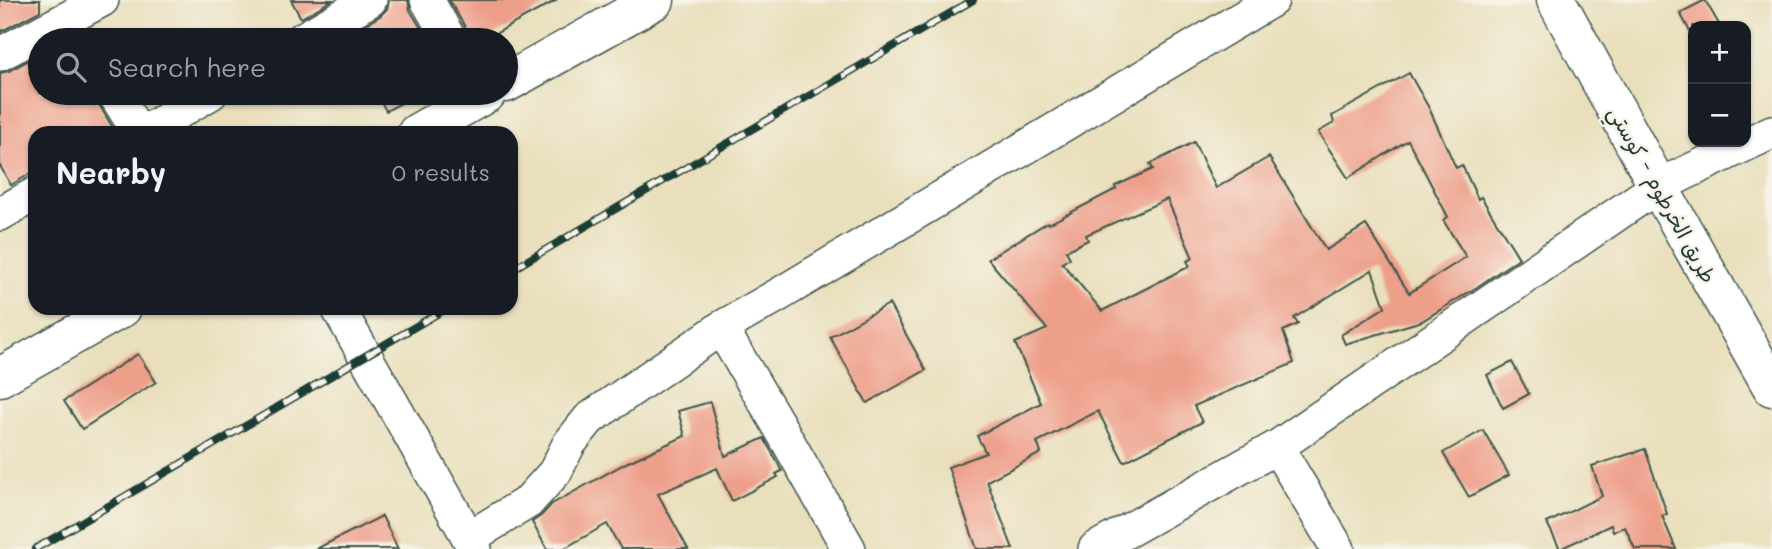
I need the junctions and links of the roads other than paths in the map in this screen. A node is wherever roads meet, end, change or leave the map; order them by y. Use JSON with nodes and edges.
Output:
{"nodes":[{"id":1,"x":102,"y":0,"type":"edge"},
{"id":2,"x":370,"y":0,"type":"edge"},
{"id":3,"x":427,"y":0,"type":"edge"},
{"id":4,"x":655,"y":0,"type":"edge"},
{"id":5,"x":1272,"y":0,"type":"edge"},
{"id":6,"x":1556,"y":0,"type":"edge"},
{"id":7,"x":69,"y":20,"type":"edge"},
{"id":8,"x":53,"y":28,"type":"edge"},
{"id":9,"x":322,"y":28,"type":"edge"},
{"id":10,"x":443,"y":28,"type":"edge"},
{"id":11,"x":28,"y":40,"type":"edge"},
{"id":12,"x":0,"y":54,"type":"edge"},
{"id":13,"x":518,"y":75,"type":"edge"},
{"id":14,"x":122,"y":105,"type":"edge"},
{"id":15,"x":190,"y":105,"type":"edge"},
{"id":16,"x":465,"y":105,"type":"edge"},
{"id":17,"x":136,"y":126,"type":"edge"},
{"id":18,"x":153,"y":126,"type":"edge"},
{"id":19,"x":429,"y":126,"type":"edge"},
{"id":20,"x":1772,"y":132,"type":"edge"},
{"id":21,"x":1658,"y":186,"type":"junction"},
{"id":22,"x":28,"y":198,"type":"edge"},
{"id":23,"x":0,"y":214,"type":"edge"},
{"id":24,"x":110,"y":315,"type":"edge"},
{"id":25,"x":342,"y":315,"type":"edge"},
{"id":26,"x":720,"y":328,"type":"junction"},
{"id":27,"x":0,"y":377,"type":"edge"},
{"id":28,"x":1772,"y":387,"type":"edge"},
{"id":29,"x":1277,"y":447,"type":"junction"},
{"id":30,"x":472,"y":544,"type":"edge"},
{"id":31,"x":849,"y":549,"type":"edge"},
{"id":32,"x":1095,"y":549,"type":"edge"},
{"id":33,"x":1338,"y":549,"type":"edge"}],
"edges":[{"from":1,"to":7,"type":"street"},
{"from":2,"to":9,"type":"street"},
{"from":3,"to":10,"type":"street"},
{"from":4,"to":13,"type":"main road"},
{"from":5,"to":26,"type":"street"},
{"from":6,"to":21,"type":"main road","name":"طريق الخرطوم - كوستي"},
{"from":7,"to":8,"type":"street"},
{"from":11,"to":12,"type":"street"},
{"from":14,"to":17,"type":"street"},
{"from":15,"to":18,"type":"street"},
{"from":16,"to":19,"type":"main road"},
{"from":20,"to":21,"type":"street"},
{"from":21,"to":28,"type":"main road","name":"طريق الخرطوم - كوستي"},
{"from":21,"to":29,"type":"street"},
{"from":22,"to":23,"type":"street"},
{"from":24,"to":27,"type":"main road"},
{"from":25,"to":30,"type":"street"},
{"from":26,"to":30,"type":"street"},
{"from":26,"to":31,"type":"street"},
{"from":29,"to":32,"type":"street"},
{"from":29,"to":33,"type":"street"}]}
